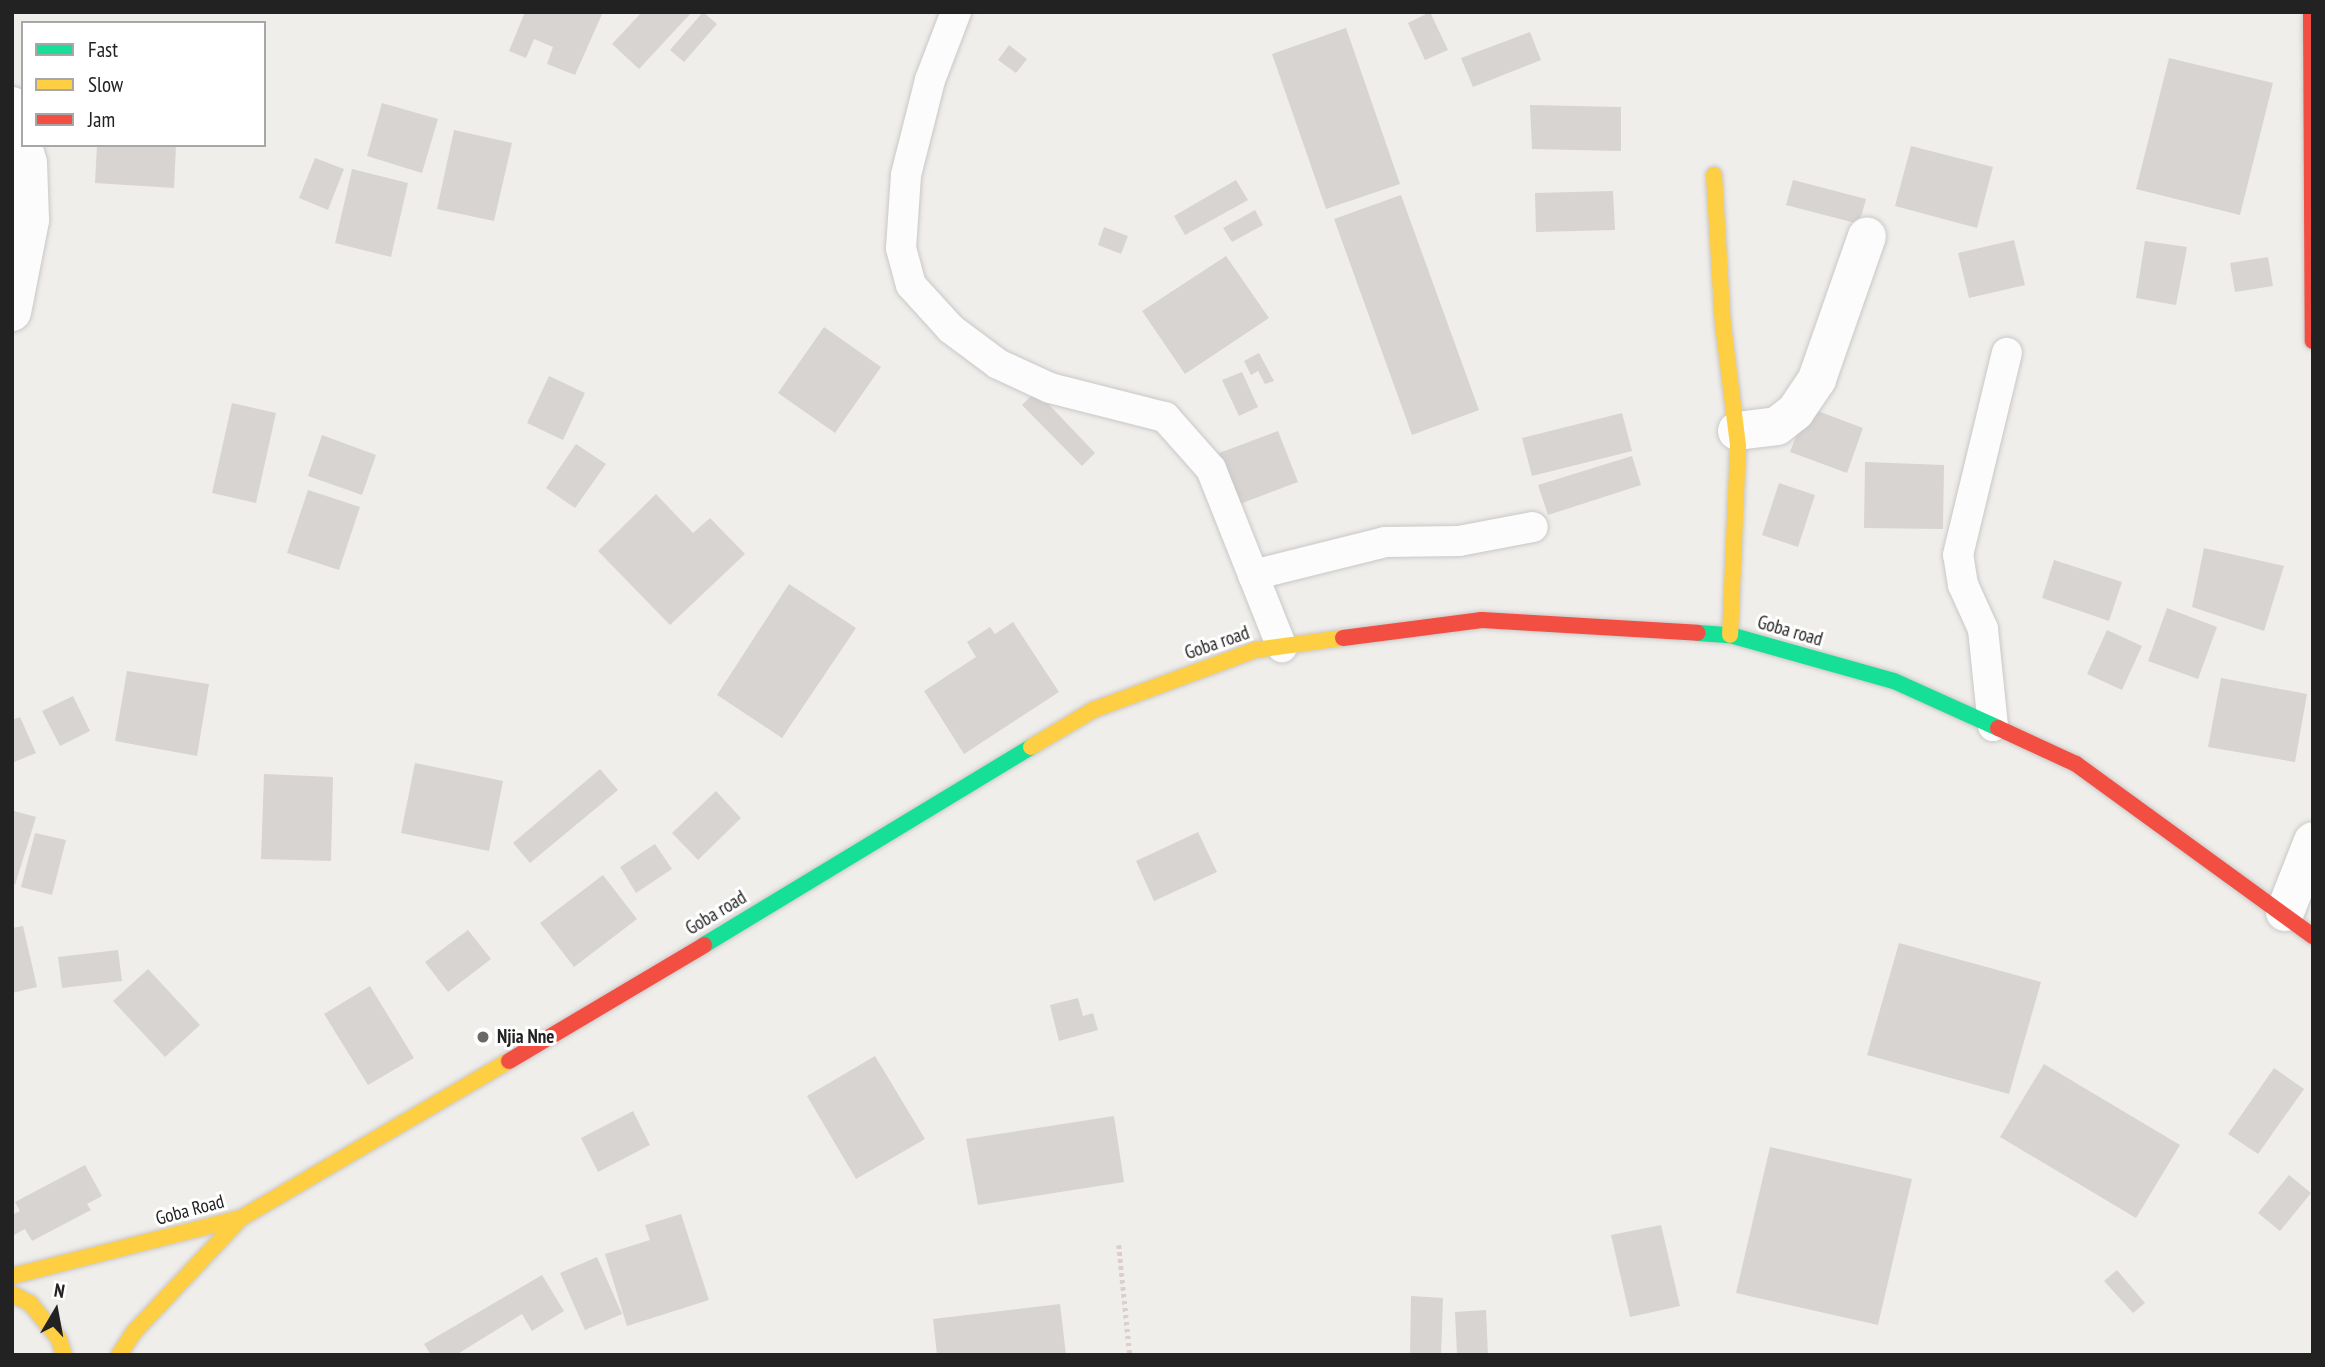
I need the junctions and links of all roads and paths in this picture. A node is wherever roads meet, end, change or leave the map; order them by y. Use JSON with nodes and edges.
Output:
{"nodes":[{"id":1,"x":956,"y":12,"type":"edge"},
{"id":2,"x":2311,"y":12,"type":"edge"},
{"id":3,"x":12,"y":106,"type":"edge"},
{"id":4,"x":21,"y":137,"type":"edge"},
{"id":5,"x":24,"y":147,"type":"edge"},
{"id":6,"x":1714,"y":175,"type":"dead end"},
{"id":7,"x":1867,"y":236,"type":"dead end"},
{"id":8,"x":12,"y":312,"type":"edge"},
{"id":9,"x":2313,"y":341,"type":"edge"},
{"id":10,"x":2007,"y":353,"type":"dead end"},
{"id":11,"x":1737,"y":431,"type":"junction"},
{"id":12,"x":1533,"y":527,"type":"dead end"},
{"id":13,"x":1253,"y":575,"type":"junction"},
{"id":14,"x":1730,"y":635,"type":"junction"},
{"id":15,"x":1282,"y":647,"type":"junction"},
{"id":16,"x":1993,"y":726,"type":"junction"},
{"id":17,"x":2313,"y":841,"type":"edge"},
{"id":18,"x":2299,"y":924,"type":"edge"},
{"id":19,"x":241,"y":1218,"type":"junction"},
{"id":20,"x":1119,"y":1245,"type":"dead end"},
{"id":21,"x":12,"y":1276,"type":"edge"},
{"id":22,"x":12,"y":1294,"type":"edge"},
{"id":23,"x":64,"y":1355,"type":"edge"},
{"id":24,"x":119,"y":1355,"type":"edge"},
{"id":25,"x":1130,"y":1355,"type":"edge"}],
"edges":[{"from":1,"to":13,"type":"lane"},
{"from":2,"to":9,"type":"street"},
{"from":3,"to":4,"type":"street"},
{"from":5,"to":8,"type":"street"},
{"from":6,"to":11,"type":"street"},
{"from":7,"to":11,"type":"street"},
{"from":10,"to":16,"type":"lane"},
{"from":11,"to":14,"type":"street"},
{"from":12,"to":13,"type":"lane"},
{"from":13,"to":15,"type":"lane"},
{"from":14,"to":15,"type":"street","name":"Goba road"},
{"from":14,"to":16,"type":"street","name":"Goba road"},
{"from":15,"to":19,"type":"street","name":"Goba road"},
{"from":16,"to":18,"type":"street","name":"Goba road"},
{"from":17,"to":18,"type":"street"},
{"from":19,"to":21,"type":"street","name":"Goba Road"},
{"from":19,"to":24,"type":"street","name":"Goba Road"},
{"from":20,"to":25,"type":"path"},
{"from":22,"to":23,"type":"street"}]}
